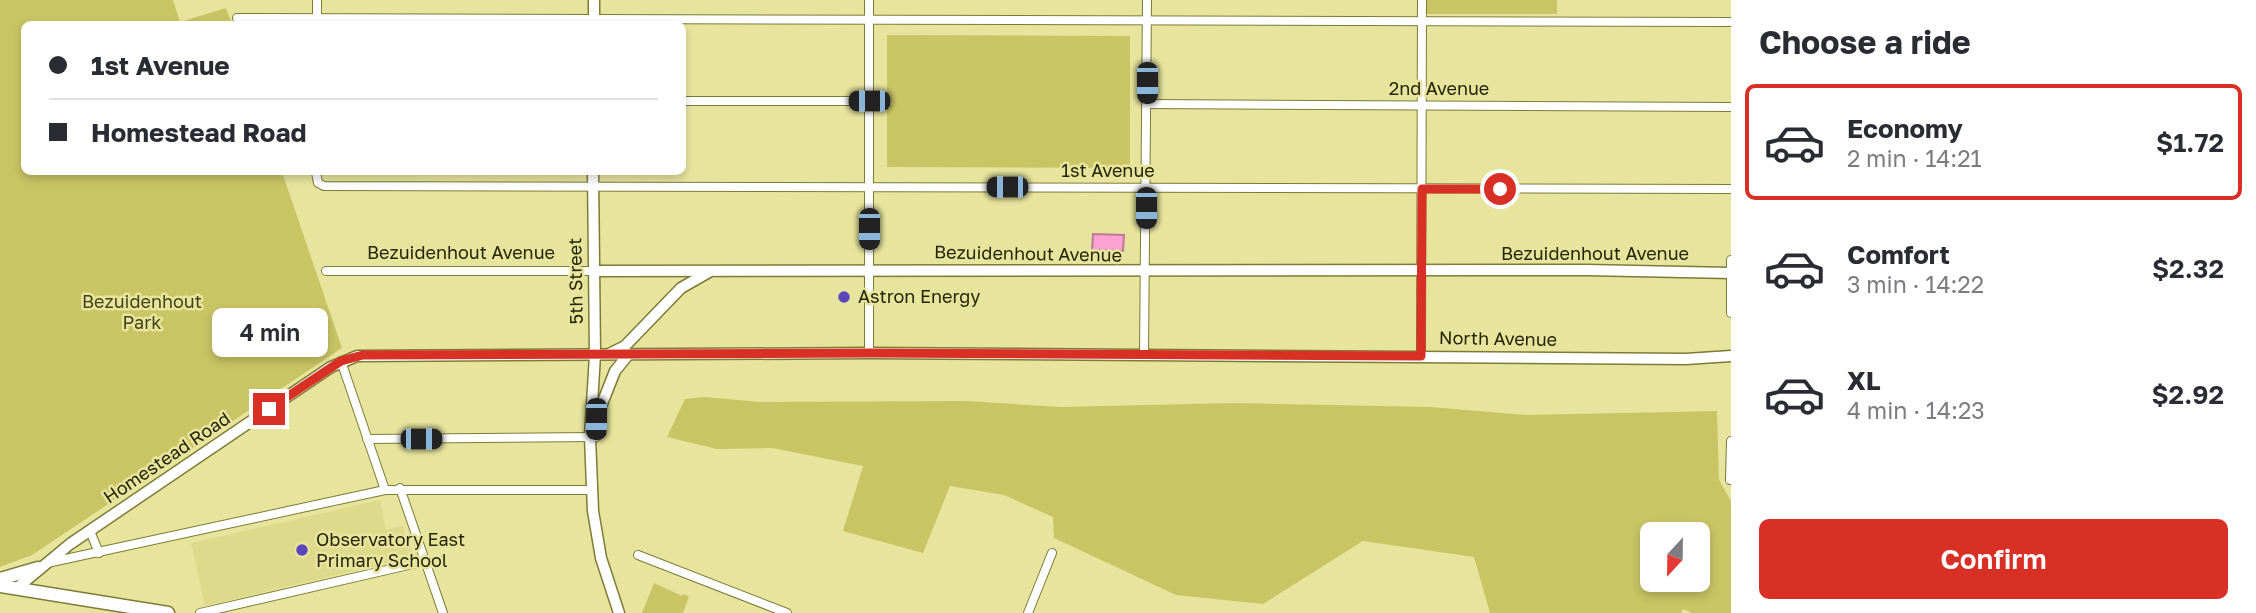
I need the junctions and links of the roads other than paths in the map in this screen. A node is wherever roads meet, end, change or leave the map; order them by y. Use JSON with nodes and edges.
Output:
{"nodes":[{"id":1,"x":317,"y":0,"type":"edge"},
{"id":2,"x":594,"y":0,"type":"edge"},
{"id":3,"x":869,"y":0,"type":"edge"},
{"id":4,"x":1147,"y":0,"type":"edge"},
{"id":5,"x":1422,"y":0,"type":"edge"},
{"id":6,"x":237,"y":18,"type":"dead end"},
{"id":7,"x":869,"y":20,"type":"junction"},
{"id":8,"x":317,"y":21,"type":"edge"},
{"id":9,"x":594,"y":21,"type":"edge"},
{"id":10,"x":1147,"y":21,"type":"junction"},
{"id":11,"x":1422,"y":21,"type":"junction"},
{"id":12,"x":1731,"y":22,"type":"edge"},
{"id":13,"x":686,"y":100,"type":"edge"},
{"id":14,"x":869,"y":101,"type":"junction"},
{"id":15,"x":1147,"y":104,"type":"junction"},
{"id":16,"x":1422,"y":105,"type":"junction"},
{"id":17,"x":1731,"y":107,"type":"edge"},
{"id":18,"x":317,"y":175,"type":"edge"},
{"id":19,"x":593,"y":175,"type":"edge"},
{"id":20,"x":593,"y":186,"type":"junction"},
{"id":21,"x":869,"y":187,"type":"junction"},
{"id":22,"x":1146,"y":187,"type":"junction"},
{"id":23,"x":1422,"y":189,"type":"junction"},
{"id":24,"x":1731,"y":189,"type":"edge"},
{"id":25,"x":1731,"y":260,"type":"edge"},
{"id":26,"x":714,"y":270,"type":"junction"},
{"id":27,"x":326,"y":271,"type":"dead end"},
{"id":28,"x":593,"y":271,"type":"junction"},
{"id":29,"x":869,"y":271,"type":"junction"},
{"id":30,"x":1422,"y":272,"type":"junction"},
{"id":31,"x":1145,"y":273,"type":"junction"},
{"id":32,"x":1731,"y":273,"type":"edge"},
{"id":33,"x":1731,"y":313,"type":"edge"},
{"id":34,"x":630,"y":340,"type":"junction"},
{"id":35,"x":869,"y":353,"type":"junction"},
{"id":36,"x":600,"y":355,"type":"junction"},
{"id":37,"x":634,"y":355,"type":"junction"},
{"id":38,"x":1144,"y":355,"type":"junction"},
{"id":39,"x":1421,"y":356,"type":"junction"},
{"id":40,"x":1731,"y":356,"type":"edge"},
{"id":41,"x":341,"y":361,"type":"junction"},
{"id":42,"x":593,"y":390,"type":"junction"},
{"id":43,"x":596,"y":419,"type":"junction"},
{"id":44,"x":367,"y":439,"type":"junction"},
{"id":45,"x":593,"y":439,"type":"junction"},
{"id":46,"x":1731,"y":441,"type":"edge"},
{"id":47,"x":1731,"y":480,"type":"edge"},
{"id":48,"x":400,"y":488,"type":"junction"},
{"id":49,"x":385,"y":490,"type":"junction"},
{"id":50,"x":592,"y":490,"type":"junction"},
{"id":51,"x":90,"y":531,"type":"junction"},
{"id":52,"x":99,"y":553,"type":"junction"},
{"id":53,"x":1052,"y":553,"type":"dead end"},
{"id":54,"x":638,"y":555,"type":"dead end"},
{"id":55,"x":426,"y":561,"type":"junction"},
{"id":56,"x":41,"y":565,"type":"junction"},
{"id":57,"x":0,"y":579,"type":"edge"},
{"id":58,"x":0,"y":586,"type":"edge"},
{"id":59,"x":17,"y":589,"type":"junction"},
{"id":60,"x":168,"y":613,"type":"edge"},
{"id":61,"x":200,"y":613,"type":"edge"},
{"id":62,"x":443,"y":613,"type":"edge"},
{"id":63,"x":619,"y":613,"type":"edge"},
{"id":64,"x":787,"y":613,"type":"edge"},
{"id":65,"x":1028,"y":613,"type":"edge"}],
"edges":[{"from":1,"to":8,"type":"street"},
{"from":2,"to":9,"type":"street"},
{"from":3,"to":7,"type":"street"},
{"from":4,"to":10,"type":"street"},
{"from":5,"to":11,"type":"street"},
{"from":6,"to":8,"type":"street"},
{"from":7,"to":9,"type":"street"},
{"from":7,"to":10,"type":"street"},
{"from":7,"to":14,"type":"street"},
{"from":8,"to":9,"type":"street"},
{"from":10,"to":11,"type":"street"},
{"from":10,"to":15,"type":"street"},
{"from":11,"to":12,"type":"street"},
{"from":11,"to":16,"type":"street"},
{"from":13,"to":14,"type":"street"},
{"from":14,"to":21,"type":"street"},
{"from":15,"to":16,"type":"street","name":"2nd Avenue"},
{"from":15,"to":22,"type":"street"},
{"from":16,"to":17,"type":"street","name":"2nd Avenue"},
{"from":16,"to":23,"type":"street"},
{"from":18,"to":20,"type":"street","name":"1st Avenue"},
{"from":19,"to":20,"type":"street","name":"5th Street"},
{"from":20,"to":21,"type":"street","name":"1st Avenue"},
{"from":20,"to":28,"type":"street","name":"5th Street"},
{"from":21,"to":22,"type":"street","name":"1st Avenue"},
{"from":21,"to":29,"type":"street"},
{"from":22,"to":23,"type":"street","name":"1st Avenue"},
{"from":22,"to":31,"type":"street"},
{"from":23,"to":24,"type":"street","name":"1st Avenue"},
{"from":23,"to":30,"type":"street"},
{"from":25,"to":32,"type":"street"},
{"from":26,"to":28,"type":"street","name":"Bezuidenhout Avenue"},
{"from":26,"to":29,"type":"street","name":"Bezuidenhout Avenue"},
{"from":26,"to":34,"type":"street"},
{"from":27,"to":28,"type":"street","name":"Bezuidenhout Avenue"},
{"from":28,"to":36,"type":"street","name":"5th Street"},
{"from":29,"to":31,"type":"street","name":"Bezuidenhout Avenue"},
{"from":29,"to":35,"type":"street"},
{"from":30,"to":31,"type":"street","name":"Bezuidenhout Avenue"},
{"from":30,"to":32,"type":"street","name":"Bezuidenhout Avenue"},
{"from":30,"to":39,"type":"street"},
{"from":31,"to":38,"type":"street"},
{"from":32,"to":33,"type":"street"},
{"from":34,"to":36,"type":"street"},
{"from":34,"to":37,"type":"street"},
{"from":35,"to":37,"type":"street","name":"North Avenue"},
{"from":35,"to":38,"type":"street","name":"North Avenue"},
{"from":36,"to":37,"type":"street","name":"North Avenue"},
{"from":36,"to":41,"type":"street","name":"North Avenue"},
{"from":36,"to":42,"type":"street","name":"5th Street"},
{"from":37,"to":43,"type":"street"},
{"from":38,"to":39,"type":"street","name":"North Avenue"},
{"from":39,"to":40,"type":"street","name":"North Avenue"},
{"from":41,"to":44,"type":"street"},
{"from":41,"to":51,"type":"street","name":"Homestead Road"},
{"from":42,"to":43,"type":"street","name":"5th Street"},
{"from":42,"to":45,"type":"street","name":"5th Street"},
{"from":43,"to":45,"type":"street","name":"5th Street"},
{"from":44,"to":45,"type":"street"},
{"from":44,"to":49,"type":"street"},
{"from":45,"to":50,"type":"street"},
{"from":46,"to":47,"type":"street"},
{"from":48,"to":49,"type":"street"},
{"from":48,"to":50,"type":"street"},
{"from":48,"to":55,"type":"street"},
{"from":49,"to":52,"type":"street"},
{"from":50,"to":63,"type":"street"},
{"from":51,"to":52,"type":"street"},
{"from":51,"to":56,"type":"street","name":"Homestead Road"},
{"from":52,"to":56,"type":"street"},
{"from":53,"to":65,"type":"street"},
{"from":54,"to":64,"type":"street"},
{"from":55,"to":61,"type":"street"},
{"from":55,"to":62,"type":"street"},
{"from":56,"to":57,"type":"main road"},
{"from":56,"to":59,"type":"street","name":"Homestead Road"},
{"from":58,"to":59,"type":"main road"},
{"from":59,"to":60,"type":"main road"}]}
